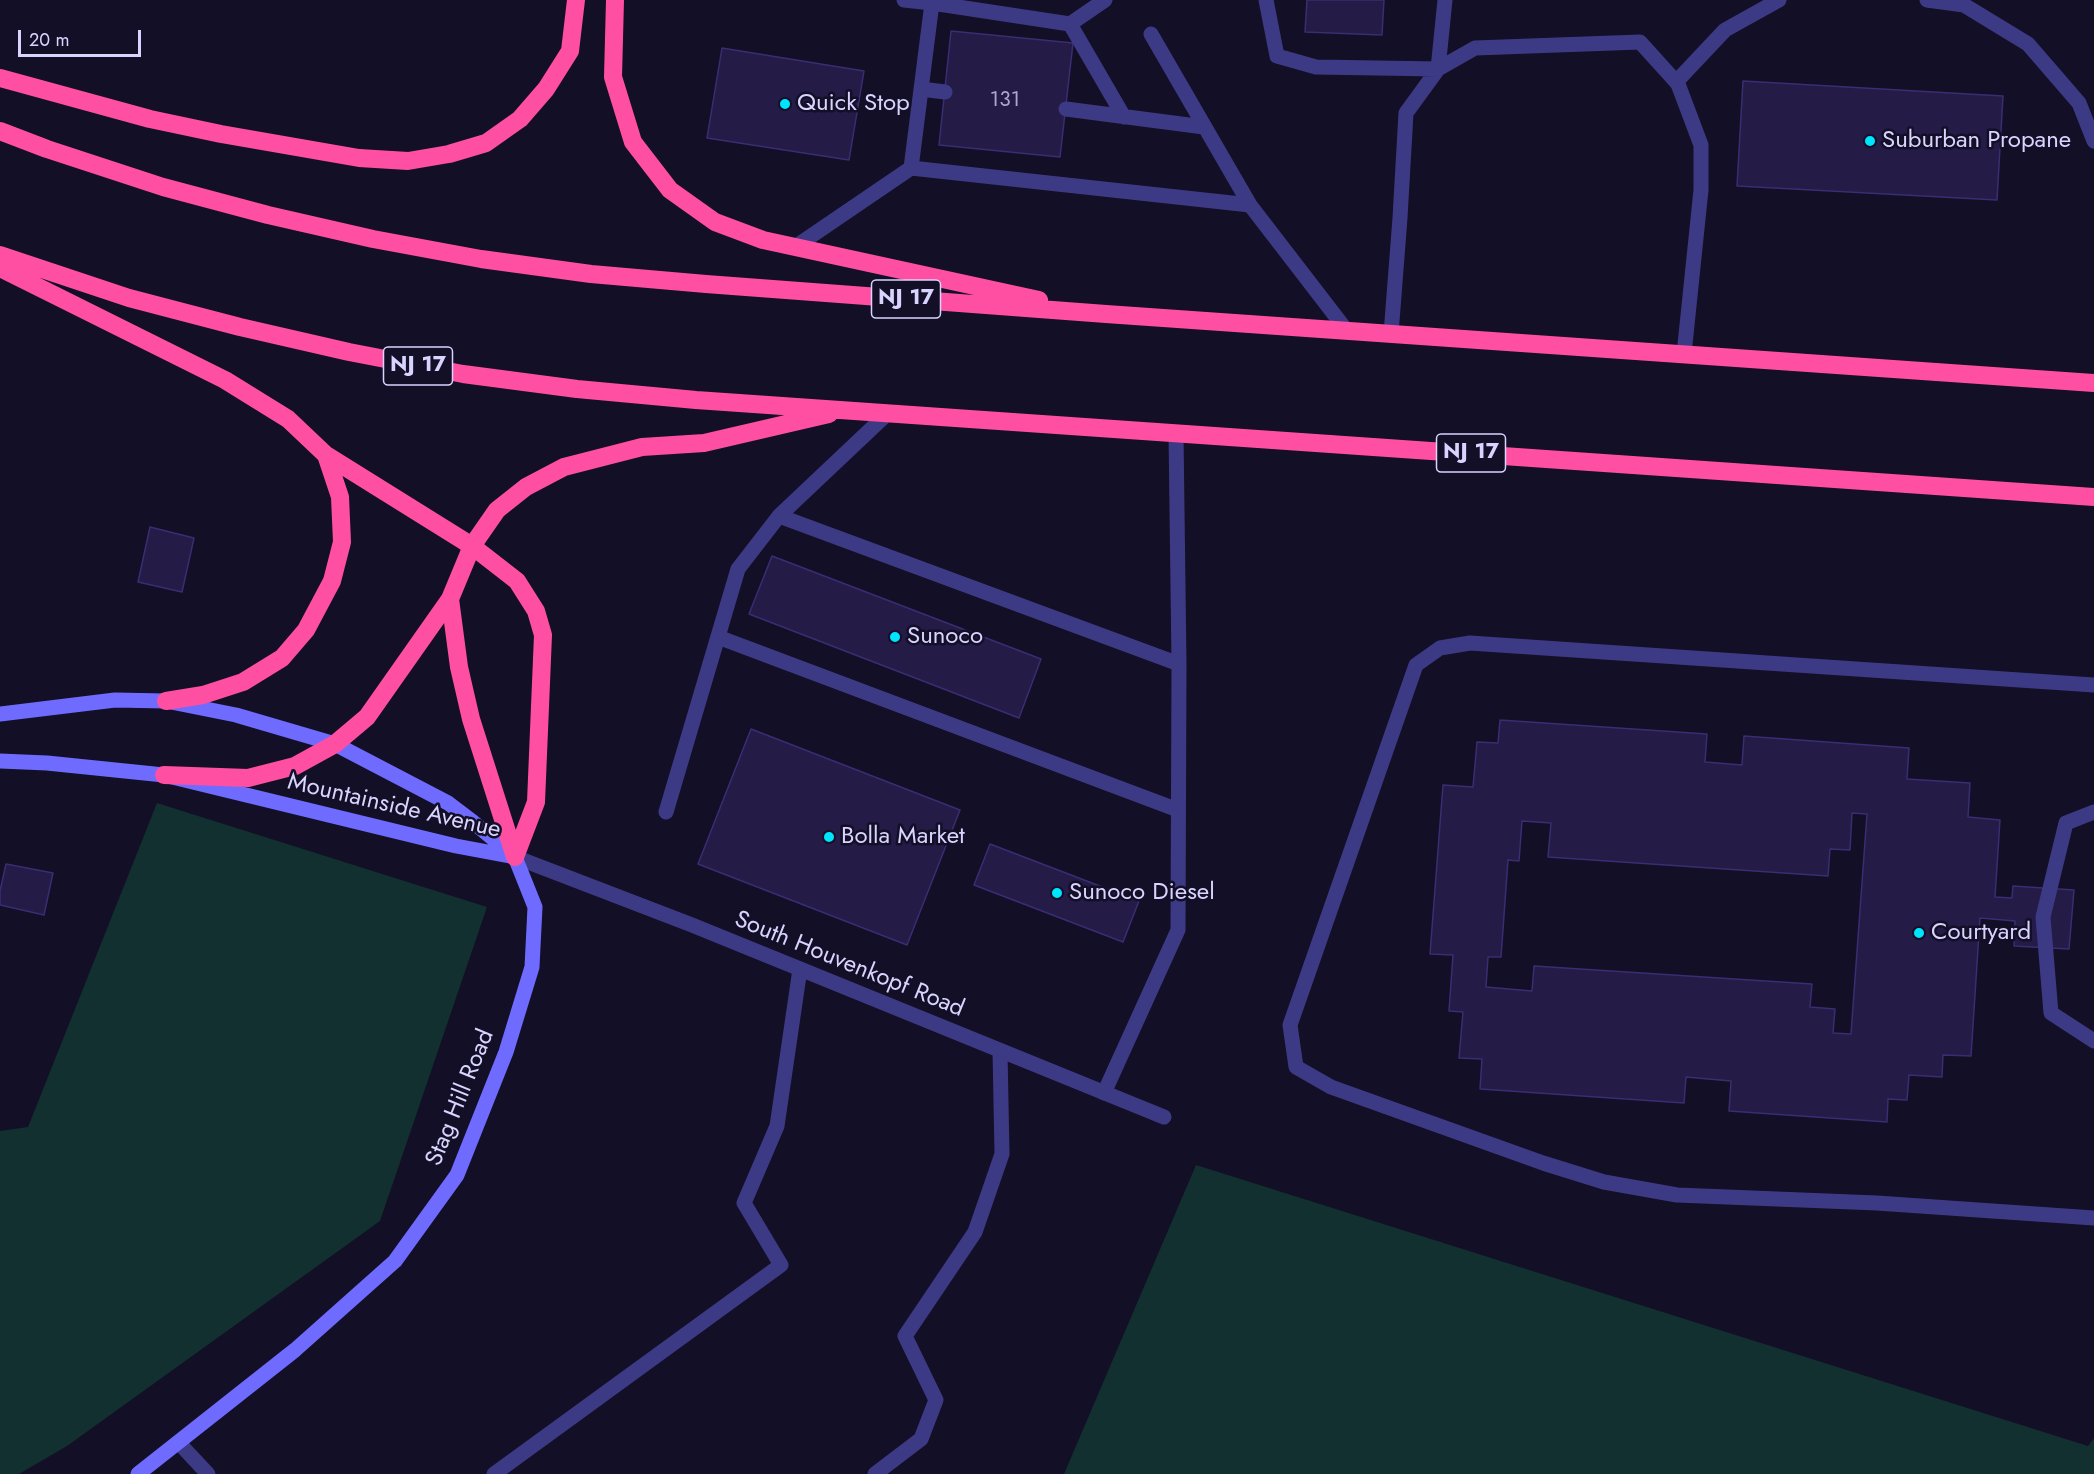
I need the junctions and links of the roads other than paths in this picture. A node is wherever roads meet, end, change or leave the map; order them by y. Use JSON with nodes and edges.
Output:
{"nodes":[{"id":1,"x":576,"y":0,"type":"edge"},
{"id":2,"x":615,"y":0,"type":"edge"},
{"id":3,"x":904,"y":0,"type":"edge"},
{"id":4,"x":1105,"y":0,"type":"edge"},
{"id":5,"x":1266,"y":0,"type":"edge"},
{"id":6,"x":1445,"y":0,"type":"edge"},
{"id":7,"x":1779,"y":0,"type":"edge"},
{"id":8,"x":1927,"y":0,"type":"edge"},
{"id":9,"x":932,"y":3,"type":"junction"},
{"id":10,"x":1070,"y":24,"type":"junction"},
{"id":11,"x":1151,"y":34,"type":"dead end"},
{"id":12,"x":1438,"y":69,"type":"junction"},
{"id":13,"x":0,"y":78,"type":"edge"},
{"id":14,"x":1676,"y":82,"type":"junction"},
{"id":15,"x":921,"y":89,"type":"junction"},
{"id":16,"x":945,"y":92,"type":"dead end"},
{"id":17,"x":1066,"y":109,"type":"dead end"},
{"id":18,"x":1124,"y":117,"type":"junction"},
{"id":19,"x":1204,"y":127,"type":"junction"},
{"id":20,"x":0,"y":131,"type":"edge"},
{"id":21,"x":2094,"y":141,"type":"edge"},
{"id":22,"x":911,"y":168,"type":"junction"},
{"id":23,"x":1250,"y":205,"type":"junction"},
{"id":24,"x":795,"y":247,"type":"junction"},
{"id":25,"x":0,"y":255,"type":"edge"},
{"id":26,"x":0,"y":268,"type":"edge"},
{"id":27,"x":1106,"y":314,"type":"junction"},
{"id":28,"x":1347,"y":331,"type":"junction"},
{"id":29,"x":1391,"y":334,"type":"junction"},
{"id":30,"x":1684,"y":354,"type":"junction"},
{"id":31,"x":2094,"y":383,"type":"edge"},
{"id":32,"x":848,"y":410,"type":"junction"},
{"id":33,"x":888,"y":412,"type":"junction"},
{"id":34,"x":1176,"y":433,"type":"junction"},
{"id":35,"x":326,"y":455,"type":"junction"},
{"id":36,"x":2094,"y":497,"type":"edge"},
{"id":37,"x":779,"y":516,"type":"junction"},
{"id":38,"x":471,"y":546,"type":"junction"},
{"id":39,"x":450,"y":599,"type":"junction"},
{"id":40,"x":718,"y":637,"type":"junction"},
{"id":41,"x":1179,"y":664,"type":"junction"},
{"id":42,"x":2094,"y":686,"type":"edge"},
{"id":43,"x":166,"y":701,"type":"junction"},
{"id":44,"x":0,"y":714,"type":"edge"},
{"id":45,"x":335,"y":744,"type":"junction"},
{"id":46,"x":0,"y":761,"type":"edge"},
{"id":47,"x":164,"y":775,"type":"junction"},
{"id":48,"x":1178,"y":810,"type":"junction"},
{"id":49,"x":666,"y":812,"type":"dead end"},
{"id":50,"x":2094,"y":812,"type":"edge"},
{"id":51,"x":516,"y":857,"type":"junction"},
{"id":52,"x":800,"y":969,"type":"junction"},
{"id":53,"x":2094,"y":1041,"type":"edge"},
{"id":54,"x":999,"y":1051,"type":"junction"},
{"id":55,"x":1104,"y":1093,"type":"junction"},
{"id":56,"x":1164,"y":1117,"type":"dead end"},
{"id":57,"x":2094,"y":1218,"type":"edge"},
{"id":58,"x":179,"y":1443,"type":"junction"},
{"id":59,"x":138,"y":1474,"type":"edge"},
{"id":60,"x":208,"y":1474,"type":"edge"},
{"id":61,"x":494,"y":1474,"type":"edge"},
{"id":62,"x":875,"y":1474,"type":"edge"}],
"edges":[{"from":1,"to":13,"type":"highway"},
{"from":2,"to":24,"type":"highway"},
{"from":3,"to":9,"type":"street"},
{"from":4,"to":10,"type":"street"},
{"from":5,"to":12,"type":"street"},
{"from":6,"to":12,"type":"street"},
{"from":7,"to":14,"type":"street"},
{"from":8,"to":21,"type":"street"},
{"from":9,"to":10,"type":"street"},
{"from":9,"to":15,"type":"street"},
{"from":10,"to":18,"type":"street"},
{"from":11,"to":19,"type":"street"},
{"from":12,"to":14,"type":"street"},
{"from":12,"to":29,"type":"street"},
{"from":14,"to":30,"type":"street"},
{"from":15,"to":16,"type":"street"},
{"from":15,"to":22,"type":"street"},
{"from":17,"to":18,"type":"street"},
{"from":18,"to":19,"type":"street"},
{"from":19,"to":23,"type":"street"},
{"from":20,"to":27,"type":"highway","number":"NJ 17"},
{"from":22,"to":23,"type":"street"},
{"from":22,"to":24,"type":"street"},
{"from":23,"to":28,"type":"street"},
{"from":24,"to":27,"type":"highway"},
{"from":25,"to":32,"type":"highway","number":"NJ 17"},
{"from":26,"to":35,"type":"highway"},
{"from":27,"to":28,"type":"highway","number":"NJ 17"},
{"from":28,"to":29,"type":"highway","number":"NJ 17"},
{"from":29,"to":30,"type":"highway","number":"NJ 17"},
{"from":30,"to":31,"type":"highway","number":"NJ 17"},
{"from":32,"to":33,"type":"highway","number":"NJ 17"},
{"from":32,"to":38,"type":"highway"},
{"from":33,"to":34,"type":"highway","number":"NJ 17"},
{"from":33,"to":37,"type":"street"},
{"from":34,"to":36,"type":"highway","number":"NJ 17"},
{"from":34,"to":41,"type":"street"},
{"from":35,"to":38,"type":"highway"},
{"from":35,"to":43,"type":"highway"},
{"from":37,"to":40,"type":"street"},
{"from":37,"to":41,"type":"street"},
{"from":38,"to":39,"type":"highway"},
{"from":38,"to":51,"type":"highway"},
{"from":39,"to":45,"type":"highway"},
{"from":39,"to":51,"type":"highway"},
{"from":40,"to":48,"type":"street"},
{"from":40,"to":49,"type":"street"},
{"from":41,"to":48,"type":"street"},
{"from":42,"to":57,"type":"street"},
{"from":43,"to":44,"type":"street","name":"Mountainside Avenue"},
{"from":43,"to":45,"type":"street","name":"Mountainside Avenue"},
{"from":45,"to":47,"type":"highway"},
{"from":45,"to":51,"type":"street","name":"Mountainside Avenue"},
{"from":46,"to":47,"type":"street","name":"Mountainside Avenue"},
{"from":47,"to":51,"type":"street","name":"Mountainside Avenue"},
{"from":48,"to":55,"type":"street"},
{"from":50,"to":53,"type":"street"},
{"from":51,"to":52,"type":"street","name":"South Houvenkopf Road"},
{"from":51,"to":58,"type":"street","name":"Stag Hill Road"},
{"from":52,"to":54,"type":"street","name":"South Houvenkopf Road"},
{"from":52,"to":61,"type":"street"},
{"from":54,"to":55,"type":"street","name":"South Houvenkopf Road"},
{"from":54,"to":62,"type":"street"},
{"from":55,"to":56,"type":"street","name":"South Houvenkopf Road"},
{"from":58,"to":59,"type":"street","name":"Stag Hill Road"},
{"from":58,"to":60,"type":"street"}]}
